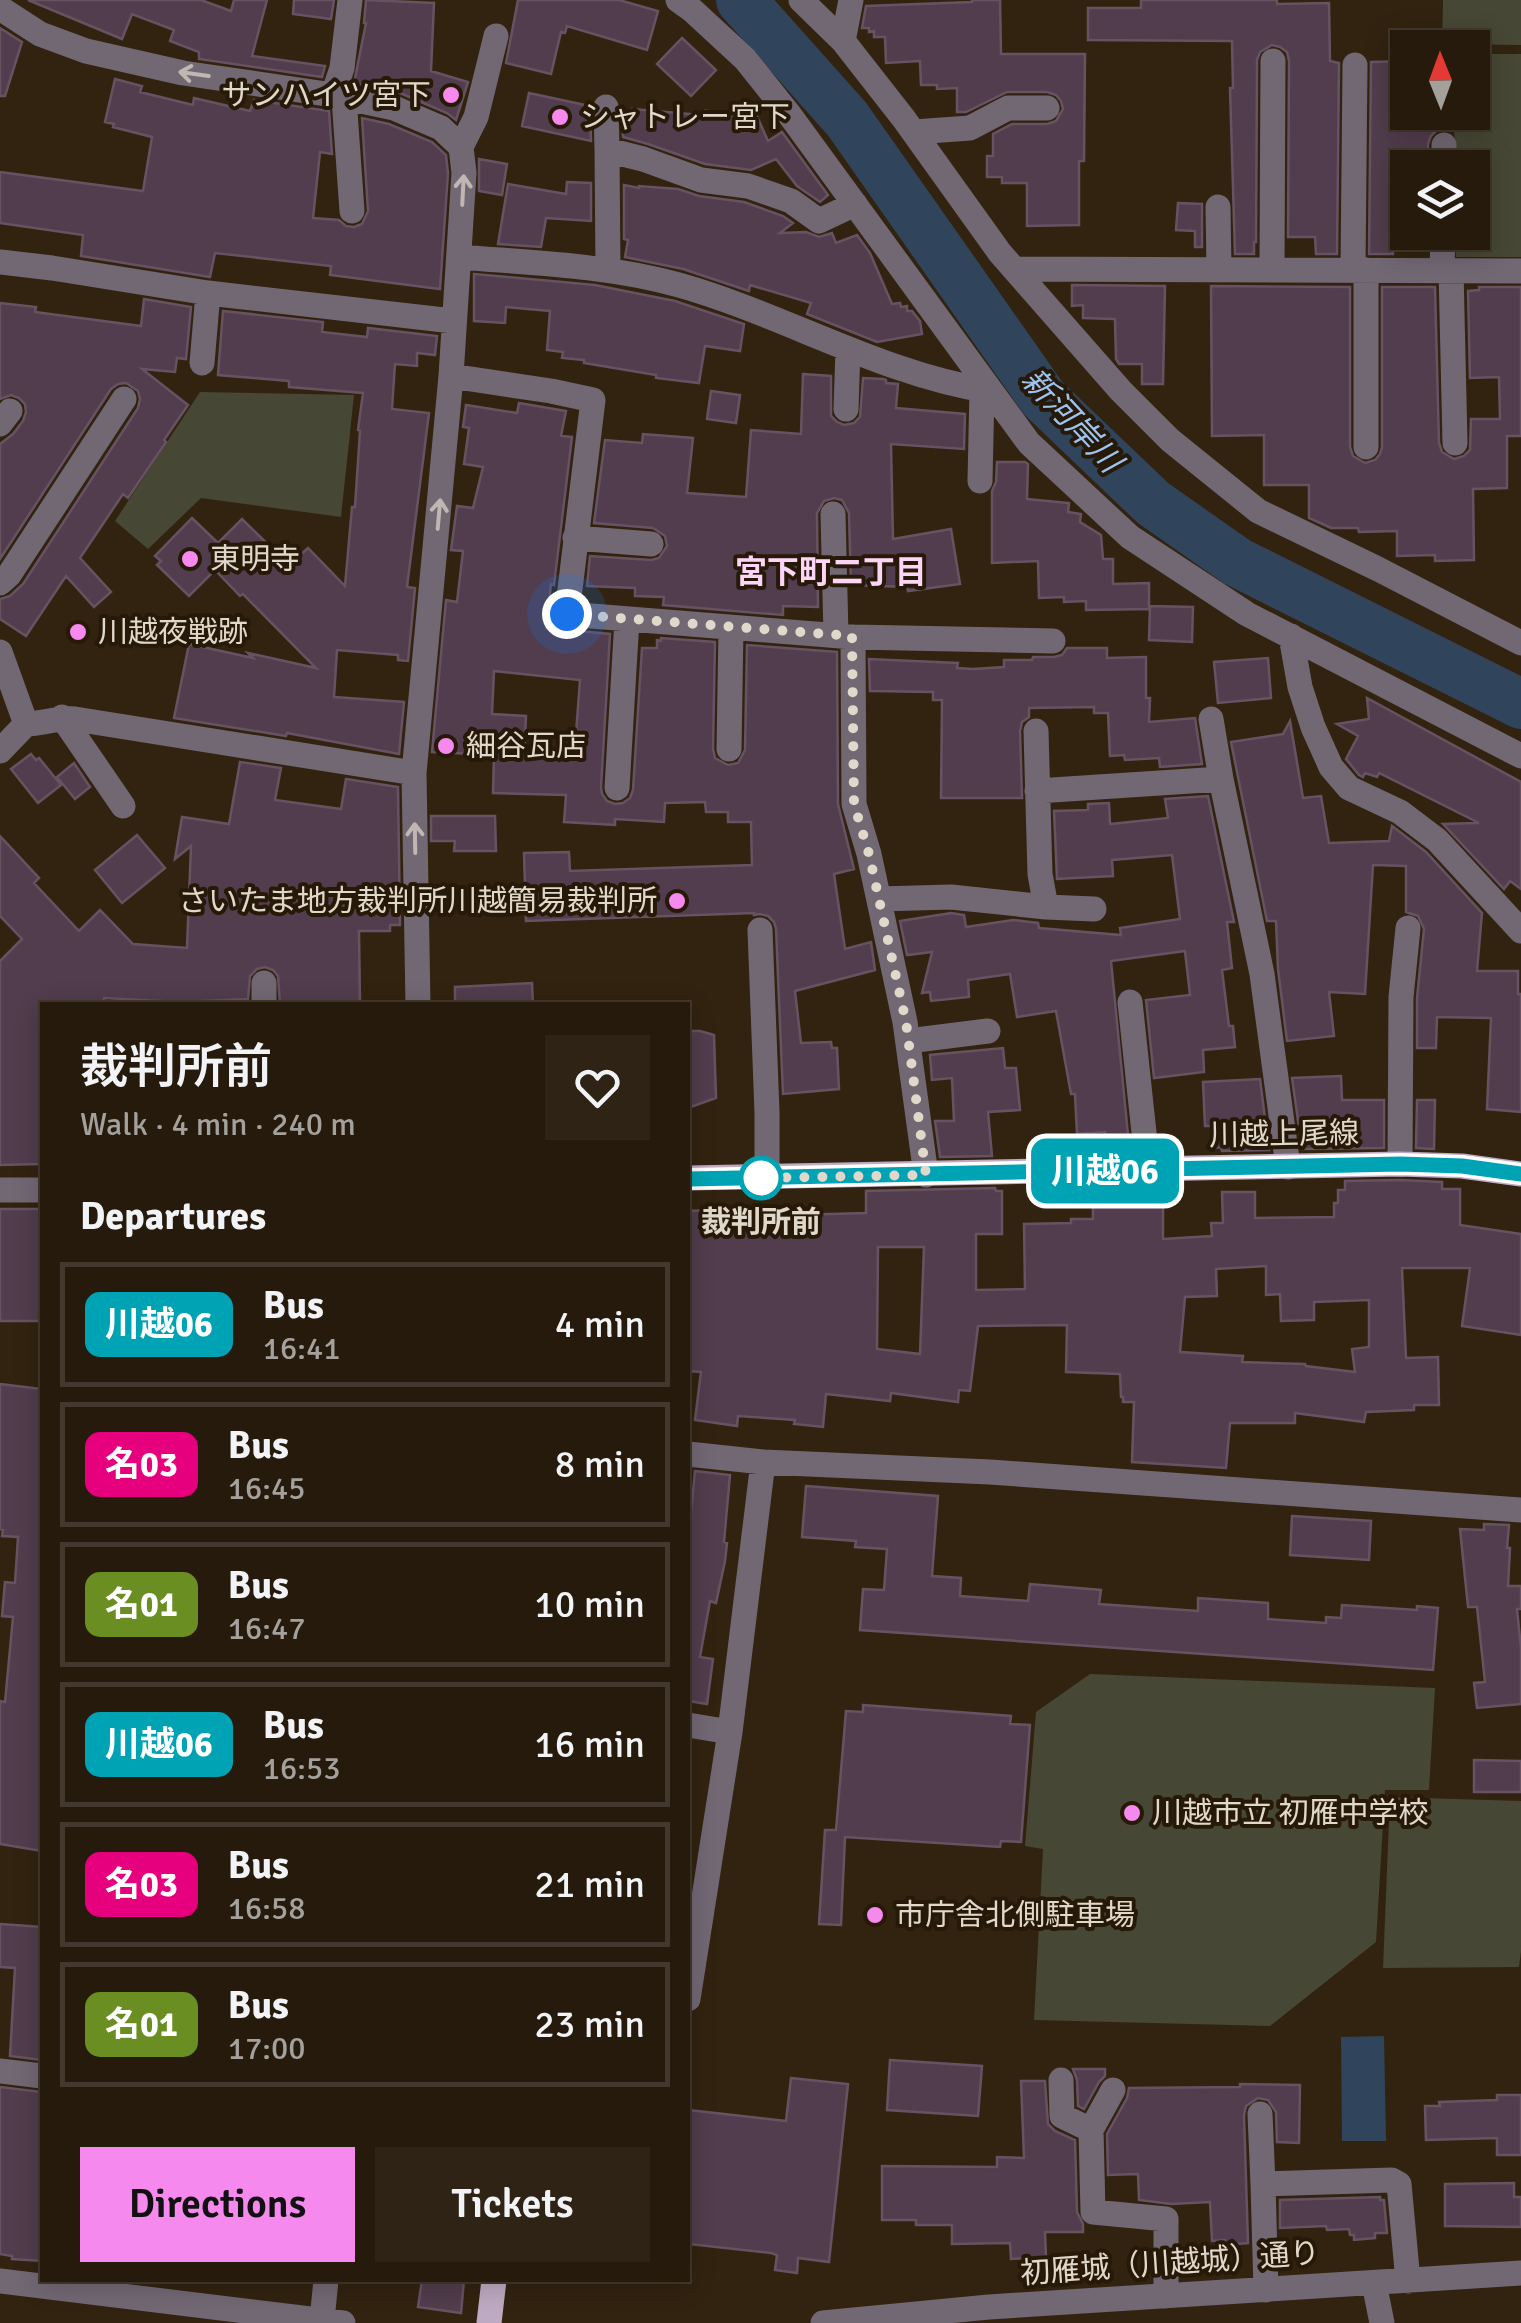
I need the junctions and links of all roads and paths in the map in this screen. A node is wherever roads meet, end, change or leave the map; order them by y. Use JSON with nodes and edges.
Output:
{"nodes":[{"id":1,"x":350,"y":0,"type":"edge"},
{"id":2,"x":678,"y":0,"type":"edge"},
{"id":3,"x":801,"y":0,"type":"edge"},
{"id":4,"x":851,"y":0,"type":"edge"},
{"id":5,"x":0,"y":8,"type":"edge"},
{"id":6,"x":496,"y":36,"type":"dead end"},
{"id":7,"x":843,"y":41,"type":"junction"},
{"id":8,"x":1273,"y":61,"type":"dead end"},
{"id":9,"x":1355,"y":66,"type":"dead end"},
{"id":10,"x":339,"y":96,"type":"junction"},
{"id":11,"x":606,"y":107,"type":"dead end"},
{"id":12,"x":1047,"y":108,"type":"dead end"},
{"id":13,"x":914,"y":132,"type":"junction"},
{"id":14,"x":462,"y":147,"type":"junction"},
{"id":15,"x":607,"y":150,"type":"junction"},
{"id":16,"x":855,"y":204,"type":"junction"},
{"id":17,"x":1218,"y":207,"type":"dead end"},
{"id":18,"x":352,"y":211,"type":"dead end"},
{"id":19,"x":1445,"y":250,"type":"edge"},
{"id":20,"x":459,"y":257,"type":"junction"},
{"id":21,"x":0,"y":262,"type":"edge"},
{"id":22,"x":1016,"y":269,"type":"junction"},
{"id":23,"x":1219,"y":269,"type":"junction"},
{"id":24,"x":1272,"y":269,"type":"junction"},
{"id":25,"x":608,"y":270,"type":"junction"},
{"id":26,"x":1359,"y":270,"type":"junction"},
{"id":27,"x":1447,"y":270,"type":"junction"},
{"id":28,"x":1521,"y":271,"type":"edge"},
{"id":29,"x":208,"y":293,"type":"junction"},
{"id":30,"x":452,"y":321,"type":"junction"},
{"id":31,"x":848,"y":349,"type":"junction"},
{"id":32,"x":202,"y":363,"type":"dead end"},
{"id":33,"x":450,"y":376,"type":"junction"},
{"id":34,"x":986,"y":390,"type":"junction"},
{"id":35,"x":124,"y":399,"type":"dead end"},
{"id":36,"x":846,"y":409,"type":"dead end"},
{"id":37,"x":1455,"y":443,"type":"dead end"},
{"id":38,"x":1366,"y":447,"type":"dead end"},
{"id":39,"x":980,"y":481,"type":"dead end"},
{"id":40,"x":833,"y":514,"type":"dead end"},
{"id":41,"x":575,"y":538,"type":"junction"},
{"id":42,"x":652,"y":544,"type":"dead end"},
{"id":43,"x":0,"y":583,"type":"edge"},
{"id":44,"x":627,"y":619,"type":"junction"},
{"id":45,"x":731,"y":628,"type":"junction"},
{"id":46,"x":844,"y":636,"type":"junction"},
{"id":47,"x":1290,"y":636,"type":"junction"},
{"id":48,"x":1053,"y":641,"type":"dead end"},
{"id":49,"x":1521,"y":643,"type":"edge"},
{"id":50,"x":0,"y":652,"type":"edge"},
{"id":51,"x":62,"y":718,"type":"junction"},
{"id":52,"x":1211,"y":719,"type":"dead end"},
{"id":53,"x":26,"y":724,"type":"junction"},
{"id":54,"x":1036,"y":730,"type":"dead end"},
{"id":55,"x":728,"y":749,"type":"dead end"},
{"id":56,"x":0,"y":751,"type":"edge"},
{"id":57,"x":1521,"y":756,"type":"edge"},
{"id":58,"x":414,"y":772,"type":"junction"},
{"id":59,"x":1221,"y":779,"type":"junction"},
{"id":60,"x":617,"y":788,"type":"dead end"},
{"id":61,"x":1037,"y":791,"type":"junction"},
{"id":62,"x":123,"y":806,"type":"dead end"},
{"id":63,"x":879,"y":899,"type":"junction"},
{"id":64,"x":1046,"y":907,"type":"junction"},
{"id":65,"x":1094,"y":909,"type":"dead end"},
{"id":66,"x":1408,"y":928,"type":"dead end"},
{"id":67,"x":760,"y":930,"type":"dead end"},
{"id":68,"x":1521,"y":931,"type":"edge"},
{"id":69,"x":418,"y":1002,"type":"edge"},
{"id":70,"x":1130,"y":1002,"type":"dead end"},
{"id":71,"x":988,"y":1031,"type":"dead end"},
{"id":72,"x":908,"y":1041,"type":"junction"},
{"id":73,"x":1400,"y":1164,"type":"junction"},
{"id":74,"x":1288,"y":1167,"type":"junction"},
{"id":75,"x":1148,"y":1170,"type":"junction"},
{"id":76,"x":1521,"y":1174,"type":"edge"},
{"id":77,"x":926,"y":1175,"type":"junction"},
{"id":78,"x":690,"y":1178,"type":"edge"},
{"id":79,"x":767,"y":1178,"type":"junction"},
{"id":80,"x":0,"y":1190,"type":"edge"},
{"id":81,"x":40,"y":1190,"type":"edge"},
{"id":82,"x":690,"y":1454,"type":"edge"},
{"id":83,"x":763,"y":1462,"type":"junction"},
{"id":84,"x":1521,"y":1510,"type":"edge"},
{"id":85,"x":690,"y":1725,"type":"edge"},
{"id":86,"x":730,"y":1732,"type":"junction"},
{"id":87,"x":690,"y":1986,"type":"edge"},
{"id":88,"x":0,"y":2071,"type":"edge"},
{"id":89,"x":40,"y":2076,"type":"edge"},
{"id":90,"x":1061,"y":2080,"type":"dead end"},
{"id":91,"x":1113,"y":2090,"type":"dead end"},
{"id":92,"x":1260,"y":2114,"type":"dead end"},
{"id":93,"x":1091,"y":2130,"type":"junction"},
{"id":94,"x":1262,"y":2184,"type":"junction"},
{"id":95,"x":1521,"y":2274,"type":"edge"},
{"id":96,"x":1408,"y":2281,"type":"junction"},
{"id":97,"x":0,"y":2282,"type":"edge"},
{"id":98,"x":326,"y":2282,"type":"edge"},
{"id":99,"x":494,"y":2282,"type":"edge"},
{"id":100,"x":1374,"y":2282,"type":"junction"},
{"id":101,"x":53,"y":2284,"type":"edge"},
{"id":102,"x":1266,"y":2290,"type":"junction"},
{"id":103,"x":1166,"y":2296,"type":"junction"},
{"id":104,"x":134,"y":2297,"type":"junction"},
{"id":105,"x":1109,"y":2311,"type":"edge"},
{"id":106,"x":969,"y":2316,"type":"edge"},
{"id":107,"x":332,"y":2322,"type":"edge"},
{"id":108,"x":130,"y":2323,"type":"edge"},
{"id":109,"x":490,"y":2323,"type":"edge"},
{"id":110,"x":823,"y":2323,"type":"edge"},
{"id":111,"x":1382,"y":2323,"type":"edge"}],
"edges":[{"from":1,"to":10,"type":"street"},
{"from":2,"to":16,"type":"street"},
{"from":3,"to":7,"type":"street"},
{"from":4,"to":7,"type":"street"},
{"from":10,"to":5,"type":"street","one_way":true},
{"from":6,"to":14,"type":"street"},
{"from":7,"to":13,"type":"street"},
{"from":8,"to":24,"type":"street"},
{"from":9,"to":26,"type":"street"},
{"from":10,"to":14,"type":"street"},
{"from":10,"to":18,"type":"street"},
{"from":11,"to":15,"type":"street"},
{"from":12,"to":13,"type":"street"},
{"from":13,"to":22,"type":"street"},
{"from":20,"to":14,"type":"street","one_way":true},
{"from":15,"to":16,"type":"street"},
{"from":15,"to":25,"type":"street"},
{"from":16,"to":34,"type":"street"},
{"from":17,"to":23,"type":"street"},
{"from":19,"to":27,"type":"street"},
{"from":20,"to":25,"type":"street"},
{"from":20,"to":30,"type":"street"},
{"from":21,"to":29,"type":"street"},
{"from":22,"to":23,"type":"street"},
{"from":22,"to":49,"type":"street"},
{"from":23,"to":24,"type":"street"},
{"from":24,"to":26,"type":"street"},
{"from":25,"to":31,"type":"street"},
{"from":26,"to":27,"type":"street"},
{"from":26,"to":38,"type":"street"},
{"from":27,"to":28,"type":"street"},
{"from":27,"to":37,"type":"street"},
{"from":29,"to":30,"type":"street"},
{"from":29,"to":32,"type":"street"},
{"from":30,"to":33,"type":"street"},
{"from":31,"to":34,"type":"street"},
{"from":31,"to":36,"type":"street"},
{"from":33,"to":41,"type":"street"},
{"from":58,"to":33,"type":"street","one_way":true},
{"from":34,"to":39,"type":"street"},
{"from":34,"to":47,"type":"street"},
{"from":35,"to":43,"type":"street"},
{"from":40,"to":46,"type":"street"},
{"from":41,"to":42,"type":"street"},
{"from":41,"to":44,"type":"street"},
{"from":44,"to":45,"type":"street"},
{"from":44,"to":60,"type":"street"},
{"from":45,"to":46,"type":"street"},
{"from":45,"to":55,"type":"street"},
{"from":46,"to":48,"type":"street"},
{"from":46,"to":63,"type":"street"},
{"from":47,"to":57,"type":"street"},
{"from":47,"to":68,"type":"street"},
{"from":50,"to":53,"type":"street"},
{"from":51,"to":53,"type":"street"},
{"from":51,"to":58,"type":"street"},
{"from":51,"to":62,"type":"street"},
{"from":52,"to":59,"type":"street"},
{"from":53,"to":56,"type":"street"},
{"from":54,"to":61,"type":"street"},
{"from":69,"to":58,"type":"street","one_way":true},
{"from":59,"to":61,"type":"street"},
{"from":59,"to":74,"type":"street"},
{"from":61,"to":64,"type":"street"},
{"from":63,"to":64,"type":"street"},
{"from":63,"to":72,"type":"street"},
{"from":64,"to":65,"type":"street"},
{"from":66,"to":73,"type":"street"},
{"from":67,"to":79,"type":"street"},
{"from":70,"to":75,"type":"street"},
{"from":71,"to":72,"type":"street"},
{"from":72,"to":77,"type":"street"},
{"from":73,"to":74,"type":"main road","name":"川越上尾線"},
{"from":73,"to":76,"type":"main road","name":"川越上尾線"},
{"from":74,"to":75,"type":"main road","name":"川越上尾線"},
{"from":75,"to":77,"type":"main road","name":"川越上尾線"},
{"from":77,"to":79,"type":"main road","name":"川越上尾線"},
{"from":78,"to":79,"type":"main road","name":"川越上尾線"},
{"from":80,"to":81,"type":"street"},
{"from":82,"to":83,"type":"street"},
{"from":83,"to":84,"type":"street"},
{"from":83,"to":86,"type":"street"},
{"from":85,"to":86,"type":"street"},
{"from":86,"to":87,"type":"street"},
{"from":88,"to":89,"type":"street"},
{"from":90,"to":93,"type":"street"},
{"from":91,"to":93,"type":"street"},
{"from":92,"to":94,"type":"street"},
{"from":93,"to":103,"type":"street"},
{"from":94,"to":96,"type":"street"},
{"from":94,"to":102,"type":"street"},
{"from":95,"to":96,"type":"street","name":"初雁城（川越城）通り"},
{"from":96,"to":100,"type":"street","name":"初雁城（川越城）通り"},
{"from":97,"to":101,"type":"street"},
{"from":98,"to":107,"type":"street"},
{"from":99,"to":109,"type":"main road"},
{"from":100,"to":102,"type":"street","name":"初雁城（川越城）通り"},
{"from":100,"to":111,"type":"street"},
{"from":101,"to":104,"type":"street"},
{"from":102,"to":103,"type":"street","name":"初雁城（川越城）通り"},
{"from":103,"to":105,"type":"street","name":"初雁城（川越城）通り"},
{"from":104,"to":107,"type":"street"},
{"from":104,"to":108,"type":"street"},
{"from":105,"to":106,"type":"street","name":"初雁城（川越城）通り"},
{"from":106,"to":110,"type":"street","name":"初雁城（川越城）通り"}]}
